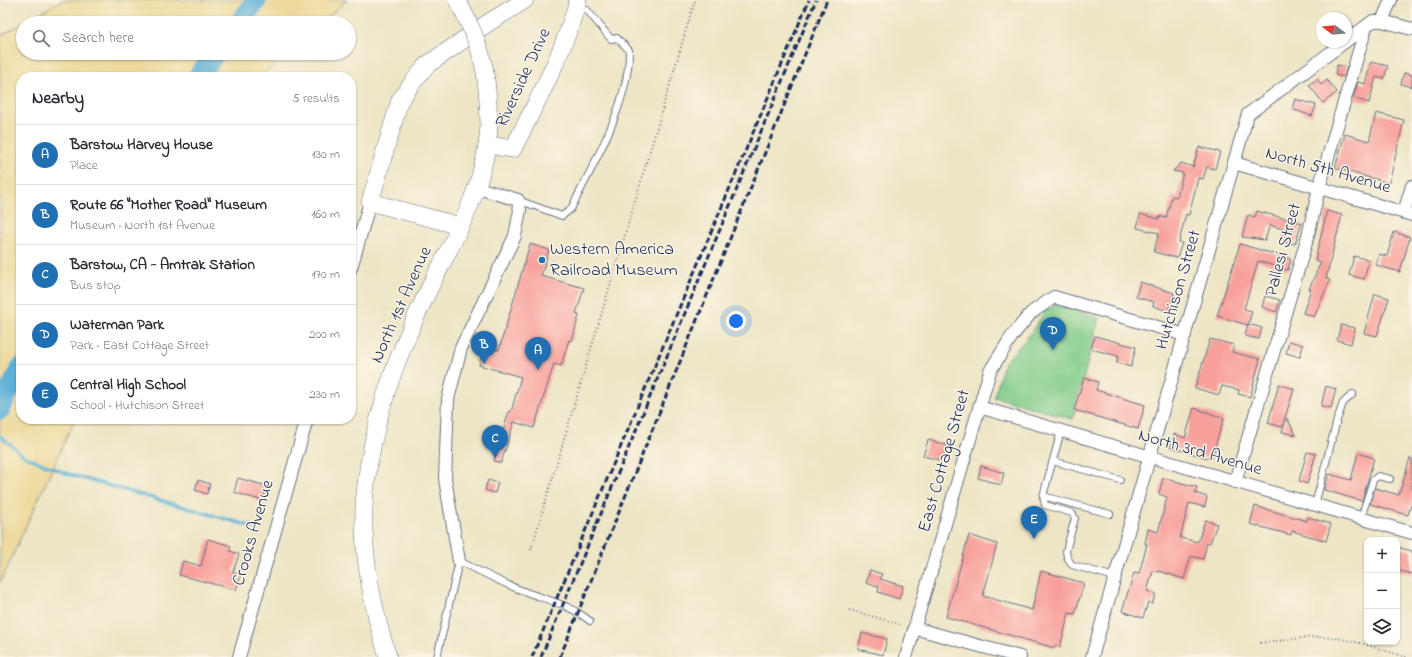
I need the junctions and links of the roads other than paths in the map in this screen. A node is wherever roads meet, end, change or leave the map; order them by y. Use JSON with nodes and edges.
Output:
{"nodes":[{"id":1,"x":457,"y":0,"type":"edge"},
{"id":2,"x":525,"y":0,"type":"edge"},
{"id":3,"x":1391,"y":0,"type":"edge"},
{"id":4,"x":585,"y":3,"type":"edge"},
{"id":5,"x":1382,"y":21,"type":"junction"},
{"id":6,"x":1366,"y":26,"type":"junction"},
{"id":7,"x":1412,"y":29,"type":"edge"},
{"id":8,"x":488,"y":145,"type":"junction"},
{"id":9,"x":1234,"y":163,"type":"junction"},
{"id":10,"x":1412,"y":186,"type":"edge"},
{"id":11,"x":478,"y":188,"type":"junction"},
{"id":12,"x":1319,"y":188,"type":"junction"},
{"id":13,"x":518,"y":200,"type":"junction"},
{"id":14,"x":370,"y":202,"type":"junction"},
{"id":15,"x":1408,"y":214,"type":"edge"},
{"id":16,"x":460,"y":226,"type":"junction"},
{"id":17,"x":356,"y":251,"type":"edge"},
{"id":18,"x":1186,"y":335,"type":"junction"},
{"id":19,"x":1353,"y":394,"type":"dead end"},
{"id":20,"x":979,"y":407,"type":"junction"},
{"id":21,"x":306,"y":424,"type":"edge"},
{"id":22,"x":1061,"y":431,"type":"junction"},
{"id":23,"x":1149,"y":457,"type":"junction"},
{"id":24,"x":1053,"y":461,"type":"junction"},
{"id":25,"x":1390,"y":479,"type":"dead end"},
{"id":26,"x":1120,"y":480,"type":"dead end"},
{"id":27,"x":1235,"y":482,"type":"junction"},
{"id":28,"x":1043,"y":496,"type":"junction"},
{"id":29,"x":1315,"y":505,"type":"junction"},
{"id":30,"x":1110,"y":514,"type":"dead end"},
{"id":31,"x":1361,"y":518,"type":"junction"},
{"id":32,"x":1412,"y":533,"type":"edge"},
{"id":33,"x":459,"y":561,"type":"junction"},
{"id":34,"x":1115,"y":577,"type":"junction"},
{"id":35,"x":590,"y":621,"type":"dead end"},
{"id":36,"x":914,"y":628,"type":"junction"},
{"id":37,"x":1000,"y":654,"type":"edge"},
{"id":38,"x":239,"y":657,"type":"edge"},
{"id":39,"x":388,"y":657,"type":"edge"},
{"id":40,"x":437,"y":657,"type":"edge"},
{"id":41,"x":906,"y":657,"type":"edge"},
{"id":42,"x":1020,"y":657,"type":"edge"},
{"id":43,"x":1092,"y":657,"type":"edge"}],
"edges":[{"from":1,"to":8,"type":"main road","name":"North 1st Avenue","bridge":true},
{"from":2,"to":14,"type":"main road"},
{"from":3,"to":5,"type":"street"},
{"from":4,"to":8,"type":"main road","name":"Riverside Drive"},
{"from":4,"to":13,"type":"lane"},
{"from":5,"to":6,"type":"street","name":"Hutchison Street"},
{"from":5,"to":7,"type":"street"},
{"from":6,"to":9,"type":"street","name":"Hutchison Street"},
{"from":6,"to":12,"type":"street","name":"Pallesi Street"},
{"from":8,"to":11,"type":"main road","name":"North 1st Avenue"},
{"from":9,"to":12,"type":"street","name":"North 5th Avenue"},
{"from":9,"to":18,"type":"street","name":"Hutchison Street"},
{"from":10,"to":15,"type":"street"},
{"from":11,"to":13,"type":"street"},
{"from":11,"to":16,"type":"main road","name":"North 1st Avenue"},
{"from":12,"to":15,"type":"street","name":"North 5th Avenue"},
{"from":12,"to":27,"type":"street","name":"Pallesi Street"},
{"from":13,"to":33,"type":"street"},
{"from":14,"to":16,"type":"main road"},
{"from":14,"to":17,"type":"street"},
{"from":16,"to":39,"type":"main road","name":"North 1st Avenue"},
{"from":18,"to":20,"type":"street","name":"East Cottage Street"},
{"from":18,"to":23,"type":"street","name":"Hutchison Street"},
{"from":19,"to":29,"type":"lane"},
{"from":20,"to":22,"type":"street","name":"North 3rd Avenue"},
{"from":20,"to":36,"type":"street","name":"East Cottage Street"},
{"from":21,"to":38,"type":"street","name":"Crooks Avenue"},
{"from":22,"to":23,"type":"street","name":"North 3rd Avenue"},
{"from":22,"to":24,"type":"lane"},
{"from":23,"to":27,"type":"street","name":"North 3rd Avenue"},
{"from":23,"to":34,"type":"street","name":"Hutchison Street"},
{"from":24,"to":26,"type":"lane"},
{"from":24,"to":28,"type":"lane"},
{"from":25,"to":31,"type":"lane"},
{"from":27,"to":29,"type":"street","name":"North 3rd Avenue"},
{"from":28,"to":30,"type":"lane"},
{"from":28,"to":34,"type":"lane"},
{"from":29,"to":31,"type":"street","name":"North 3rd Avenue"},
{"from":31,"to":32,"type":"street","name":"North 3rd Avenue"},
{"from":33,"to":35,"type":"lane"},
{"from":33,"to":40,"type":"lane"},
{"from":34,"to":43,"type":"street","name":"Hutchison Street"},
{"from":36,"to":37,"type":"street"},
{"from":36,"to":41,"type":"street","name":"East Cottage Street"},
{"from":37,"to":42,"type":"street"}]}
